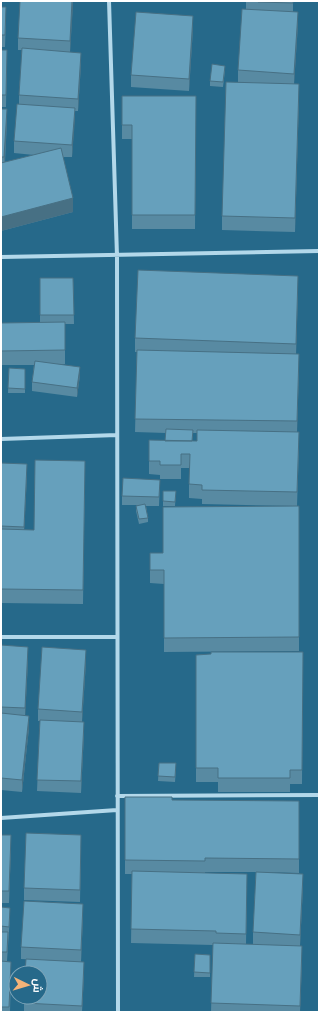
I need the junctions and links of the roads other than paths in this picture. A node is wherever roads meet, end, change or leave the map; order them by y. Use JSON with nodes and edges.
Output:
{"nodes":[{"id":1,"x":109,"y":1,"type":"edge"},
{"id":2,"x":319,"y":251,"type":"edge"},
{"id":3,"x":116,"y":256,"type":"junction"},
{"id":4,"x":1,"y":257,"type":"edge"},
{"id":5,"x":117,"y":435,"type":"junction"},
{"id":6,"x":1,"y":440,"type":"edge"},
{"id":7,"x":117,"y":637,"type":"junction"},
{"id":8,"x":1,"y":638,"type":"edge"},
{"id":9,"x":319,"y":795,"type":"edge"},
{"id":10,"x":117,"y":796,"type":"junction"},
{"id":11,"x":118,"y":810,"type":"junction"},
{"id":12,"x":1,"y":818,"type":"edge"},
{"id":13,"x":118,"y":1012,"type":"edge"}],
"edges":[{"from":1,"to":3,"type":"street"},
{"from":2,"to":3,"type":"street"},
{"from":3,"to":4,"type":"street"},
{"from":3,"to":5,"type":"street"},
{"from":5,"to":6,"type":"street"},
{"from":5,"to":7,"type":"street"},
{"from":7,"to":8,"type":"street"},
{"from":7,"to":10,"type":"street"},
{"from":9,"to":10,"type":"street"},
{"from":10,"to":11,"type":"street"},
{"from":11,"to":12,"type":"street"},
{"from":11,"to":13,"type":"street"}]}
